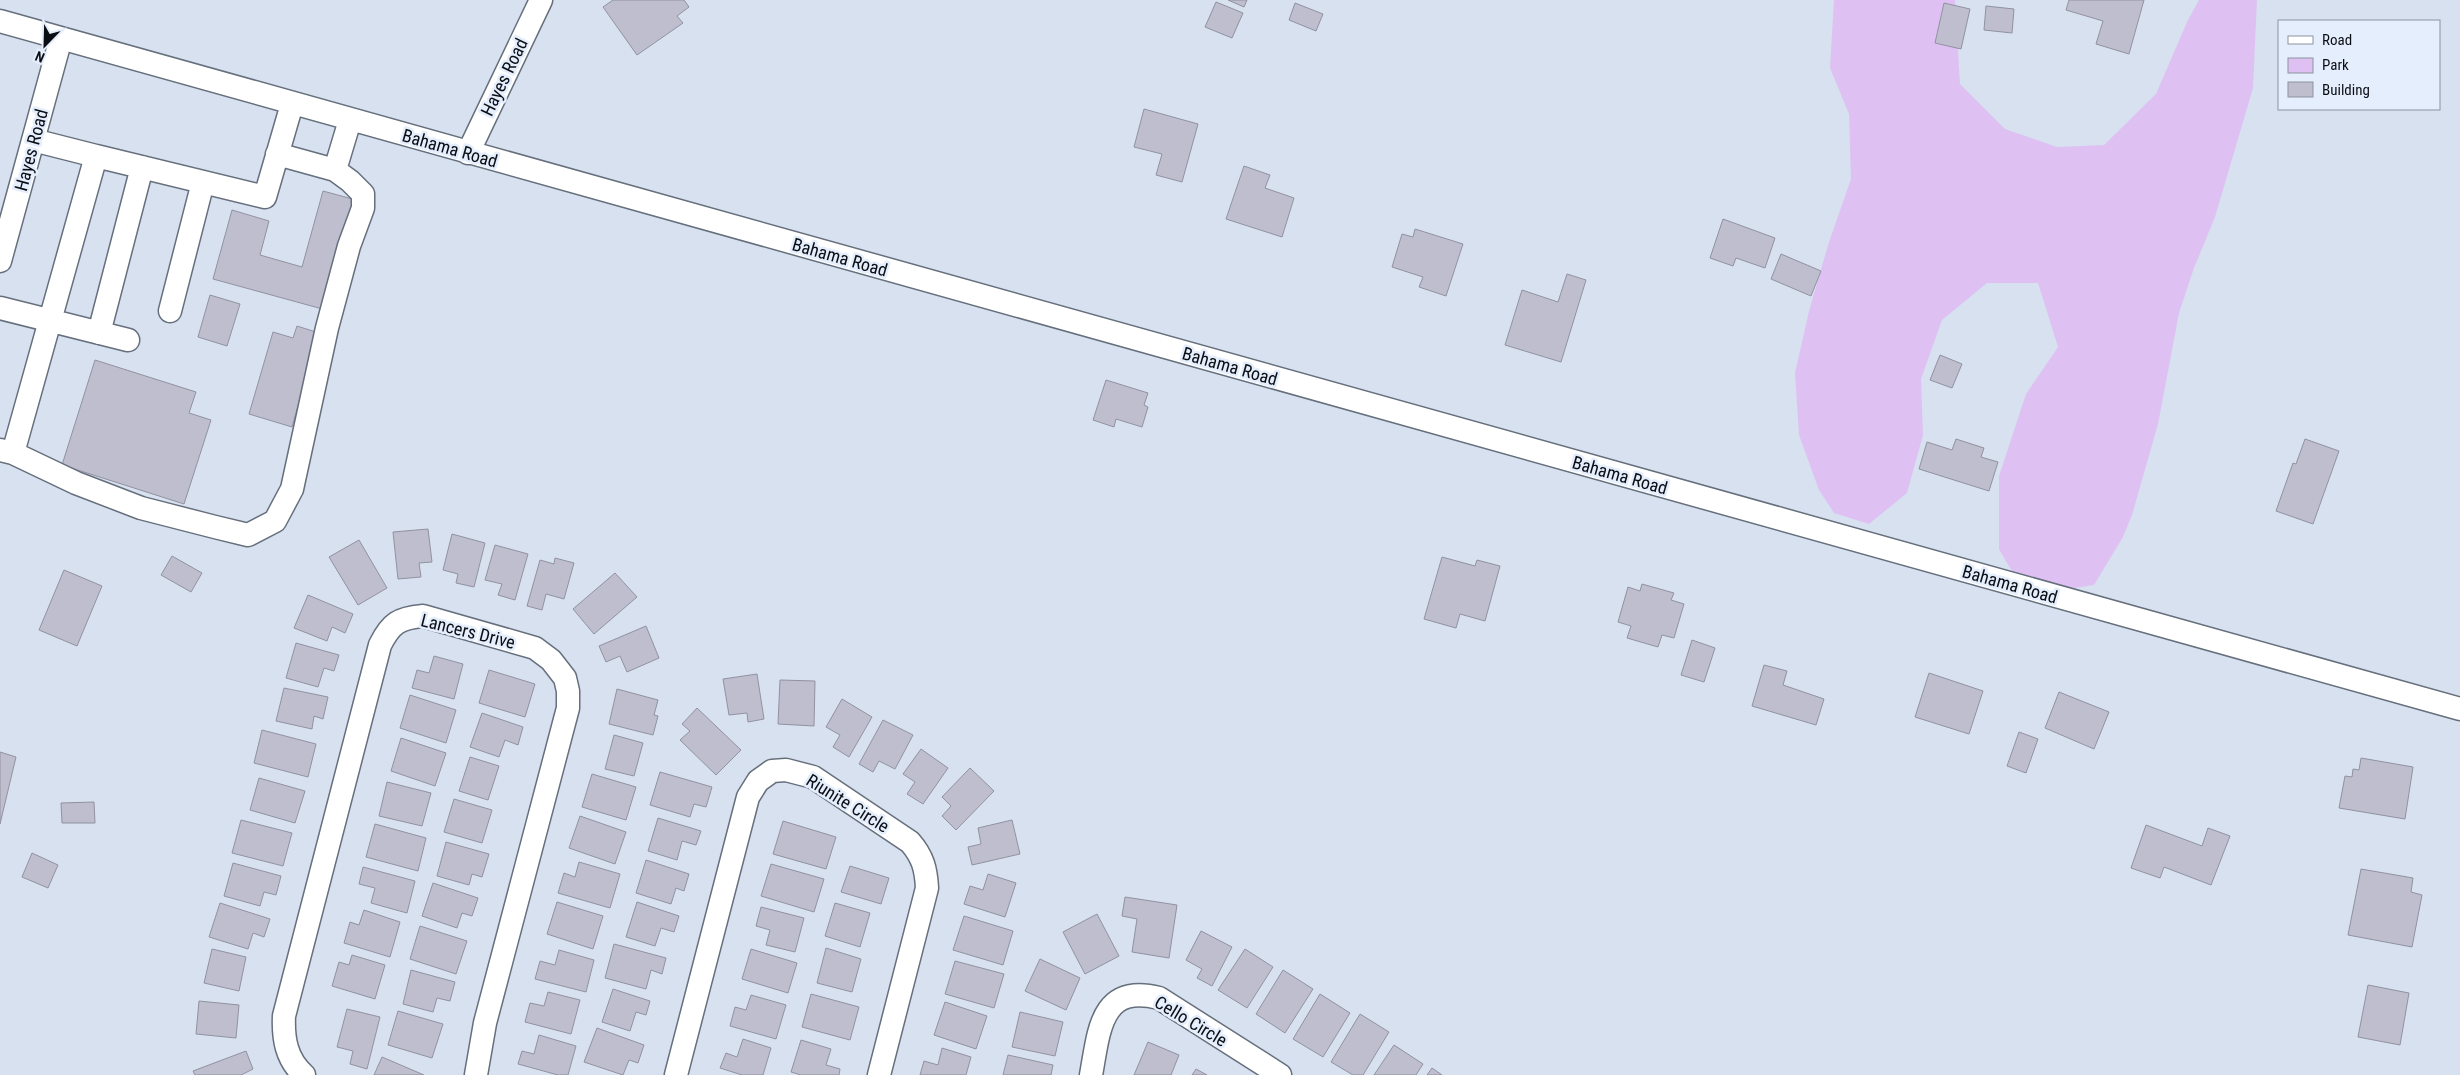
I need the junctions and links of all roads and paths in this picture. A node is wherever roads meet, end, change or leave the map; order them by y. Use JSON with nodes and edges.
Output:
{"nodes":[{"id":1,"x":541,"y":0,"type":"edge"},
{"id":2,"x":0,"y":21,"type":"edge"},
{"id":3,"x":62,"y":38,"type":"junction"},
{"id":4,"x":292,"y":104,"type":"junction"},
{"id":5,"x":350,"y":120,"type":"junction"},
{"id":6,"x":33,"y":140,"type":"junction"},
{"id":7,"x":468,"y":153,"type":"junction"},
{"id":8,"x":277,"y":154,"type":"junction"},
{"id":9,"x":96,"y":156,"type":"junction"},
{"id":10,"x":142,"y":167,"type":"junction"},
{"id":11,"x":335,"y":170,"type":"junction"},
{"id":12,"x":203,"y":182,"type":"junction"},
{"id":13,"x":0,"y":262,"type":"edge"},
{"id":14,"x":0,"y":308,"type":"edge"},
{"id":15,"x":170,"y":311,"type":"dead end"},
{"id":16,"x":50,"y":320,"type":"junction"},
{"id":17,"x":99,"y":332,"type":"junction"},
{"id":18,"x":128,"y":340,"type":"dead end"},
{"id":19,"x":6,"y":452,"type":"edge"},
{"id":20,"x":2460,"y":709,"type":"edge"},
{"id":21,"x":304,"y":1075,"type":"edge"},
{"id":22,"x":476,"y":1075,"type":"edge"},
{"id":23,"x":676,"y":1075,"type":"edge"},
{"id":24,"x":879,"y":1075,"type":"edge"},
{"id":25,"x":1090,"y":1075,"type":"edge"},
{"id":26,"x":1280,"y":1075,"type":"edge"}],
"edges":[{"from":1,"to":7,"type":"street","name":"Hayes Road"},
{"from":2,"to":3,"type":"street","name":"Bahama Road"},
{"from":3,"to":4,"type":"street","name":"Bahama Road"},
{"from":3,"to":6,"type":"street","name":"Hayes Road"},
{"from":4,"to":5,"type":"street","name":"Bahama Road"},
{"from":4,"to":8,"type":"street"},
{"from":5,"to":7,"type":"street","name":"Bahama Road"},
{"from":5,"to":11,"type":"street"},
{"from":6,"to":9,"type":"street"},
{"from":6,"to":13,"type":"street","name":"Hayes Road"},
{"from":7,"to":20,"type":"street","name":"Bahama Road"},
{"from":8,"to":11,"type":"street"},
{"from":8,"to":12,"type":"street"},
{"from":9,"to":10,"type":"street"},
{"from":9,"to":16,"type":"street"},
{"from":10,"to":12,"type":"street"},
{"from":10,"to":17,"type":"street"},
{"from":11,"to":19,"type":"street"},
{"from":12,"to":15,"type":"street"},
{"from":14,"to":16,"type":"street"},
{"from":16,"to":17,"type":"street"},
{"from":16,"to":19,"type":"street"},
{"from":17,"to":18,"type":"street"},
{"from":21,"to":22,"type":"street","name":"Lancers Drive"},
{"from":23,"to":24,"type":"street","name":"Riunite Circle"},
{"from":25,"to":26,"type":"street","name":"Cello Circle"}]}
